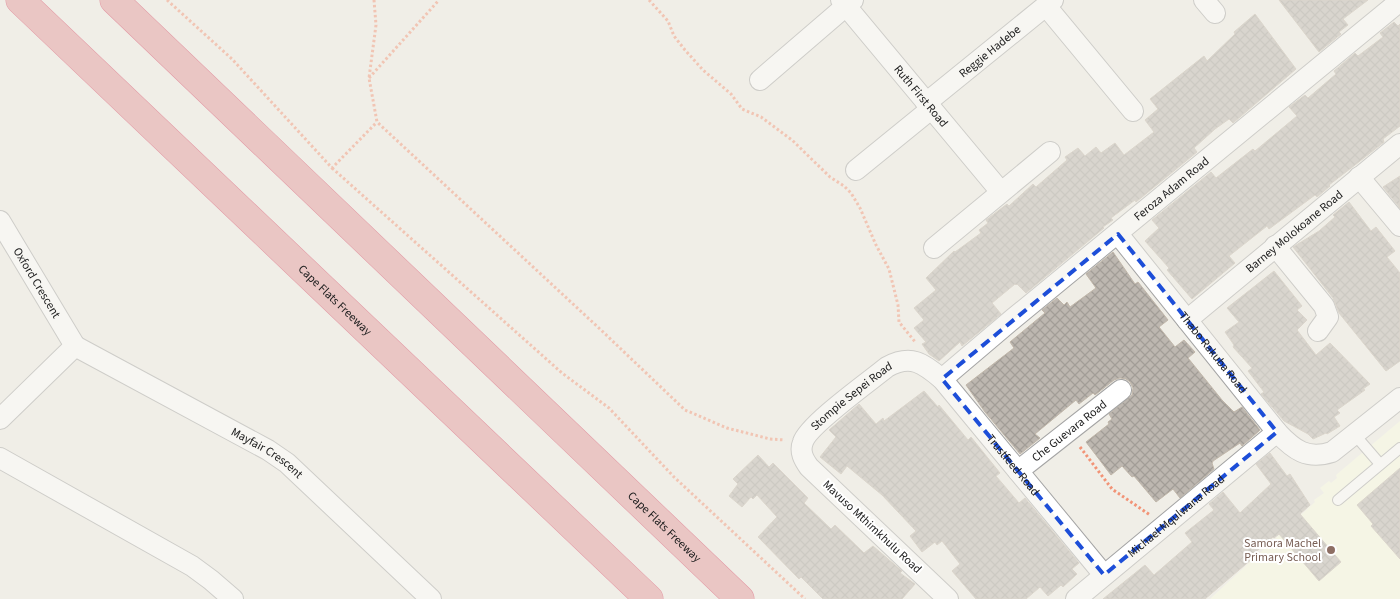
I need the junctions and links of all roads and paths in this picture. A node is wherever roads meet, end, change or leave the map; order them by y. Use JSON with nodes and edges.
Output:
{"nodes":[{"id":1,"x":20,"y":0,"type":"edge"},
{"id":2,"x":114,"y":0,"type":"edge"},
{"id":3,"x":167,"y":0,"type":"edge"},
{"id":4,"x":374,"y":0,"type":"edge"},
{"id":5,"x":439,"y":0,"type":"edge"},
{"id":6,"x":650,"y":0,"type":"edge"},
{"id":7,"x":1400,"y":1,"type":"edge"},
{"id":8,"x":847,"y":2,"type":"edge"},
{"id":9,"x":1050,"y":3,"type":"edge"},
{"id":10,"x":369,"y":78,"type":"junction"},
{"id":11,"x":760,"y":80,"type":"dead end"},
{"id":12,"x":929,"y":106,"type":"junction"},
{"id":13,"x":1133,"y":110,"type":"dead end"},
{"id":14,"x":377,"y":122,"type":"junction"},
{"id":15,"x":1400,"y":144,"type":"edge"},
{"id":16,"x":1050,"y":152,"type":"dead end"},
{"id":17,"x":332,"y":168,"type":"junction"},
{"id":18,"x":856,"y":170,"type":"dead end"},
{"id":19,"x":1359,"y":178,"type":"junction"},
{"id":20,"x":1001,"y":192,"type":"junction"},
{"id":21,"x":0,"y":221,"type":"edge"},
{"id":22,"x":1400,"y":226,"type":"edge"},
{"id":23,"x":1118,"y":234,"type":"junction"},
{"id":24,"x":1275,"y":246,"type":"junction"},
{"id":25,"x":934,"y":248,"type":"dead end"},
{"id":26,"x":1187,"y":320,"type":"junction"},
{"id":27,"x":1318,"y":331,"type":"dead end"},
{"id":28,"x":75,"y":346,"type":"junction"},
{"id":29,"x":918,"y":355,"type":"junction"},
{"id":30,"x":942,"y":379,"type":"junction"},
{"id":31,"x":1121,"y":390,"type":"dead end"},
{"id":32,"x":1400,"y":398,"type":"edge"},
{"id":33,"x":0,"y":419,"type":"edge"},
{"id":34,"x":1068,"y":431,"type":"junction"},
{"id":35,"x":1277,"y":432,"type":"junction"},
{"id":36,"x":1355,"y":435,"type":"junction"},
{"id":37,"x":802,"y":446,"type":"junction"},
{"id":38,"x":1400,"y":448,"type":"edge"},
{"id":39,"x":0,"y":458,"type":"edge"},
{"id":40,"x":1380,"y":464,"type":"junction"},
{"id":41,"x":1018,"y":471,"type":"junction"},
{"id":42,"x":1338,"y":500,"type":"dead end"},
{"id":43,"x":1165,"y":525,"type":"junction"},
{"id":44,"x":1104,"y":576,"type":"junction"},
{"id":45,"x":233,"y":599,"type":"edge"},
{"id":46,"x":431,"y":599,"type":"edge"},
{"id":47,"x":649,"y":599,"type":"edge"},
{"id":48,"x":740,"y":599,"type":"edge"},
{"id":49,"x":805,"y":599,"type":"edge"},
{"id":50,"x":948,"y":599,"type":"edge"},
{"id":51,"x":1076,"y":599,"type":"edge"}],
"edges":[{"from":1,"to":47,"type":"highway","name":"Cape Flats Freeway"},
{"from":2,"to":48,"type":"highway","name":"Cape Flats Freeway"},
{"from":3,"to":17,"type":"path"},
{"from":4,"to":10,"type":"path"},
{"from":5,"to":10,"type":"path"},
{"from":6,"to":29,"type":"path"},
{"from":7,"to":23,"type":"street","name":"Feroza Adam Road"},
{"from":8,"to":11,"type":"street"},
{"from":8,"to":12,"type":"street","name":"Ruth First Road"},
{"from":9,"to":12,"type":"street","name":"Reggie Hadebe"},
{"from":9,"to":13,"type":"street"},
{"from":10,"to":14,"type":"path"},
{"from":12,"to":18,"type":"street","name":"Reggie Hadebe"},
{"from":12,"to":20,"type":"street","name":"Ruth First Road"},
{"from":14,"to":17,"type":"path"},
{"from":14,"to":37,"type":"path"},
{"from":15,"to":19,"type":"street","name":"Barney Molokoane Road"},
{"from":16,"to":20,"type":"street"},
{"from":17,"to":49,"type":"path"},
{"from":19,"to":22,"type":"street"},
{"from":19,"to":24,"type":"street","name":"Barney Molokoane Road"},
{"from":20,"to":25,"type":"street"},
{"from":21,"to":28,"type":"street","name":"Oxford Crescent"},
{"from":23,"to":26,"type":"street","name":"Thabo Rakuba Road"},
{"from":23,"to":30,"type":"street","name":"Feroza Adam Road"},
{"from":24,"to":26,"type":"street","name":"Barney Molokoane Road"},
{"from":24,"to":27,"type":"street"},
{"from":26,"to":35,"type":"street","name":"Thabo Rakuba Road"},
{"from":28,"to":33,"type":"street"},
{"from":28,"to":46,"type":"street","name":"Mayfair Crescent"},
{"from":29,"to":30,"type":"street","name":"Trustfeed Road"},
{"from":29,"to":37,"type":"street","name":"Stompie Sepei Road"},
{"from":30,"to":41,"type":"street","name":"Trustfeed Road"},
{"from":31,"to":34,"type":"street","name":"Che Guevara Road"},
{"from":32,"to":36,"type":"street"},
{"from":34,"to":41,"type":"street","name":"Che Guevara Road"},
{"from":34,"to":43,"type":"path"},
{"from":35,"to":36,"type":"street","name":"Thabo Rakuba Road"},
{"from":35,"to":43,"type":"street","name":"Michael Mqulwana Road"},
{"from":36,"to":40,"type":"lane"},
{"from":37,"to":50,"type":"street","name":"Mavuso Mthimkhulu Road"},
{"from":38,"to":40,"type":"lane"},
{"from":39,"to":45,"type":"street"},
{"from":40,"to":42,"type":"lane"},
{"from":41,"to":44,"type":"street","name":"Trustfeed Road"},
{"from":43,"to":44,"type":"street","name":"Michael Mqulwana Road"},
{"from":44,"to":51,"type":"street","name":"Michael Mqulwana Road"}]}
